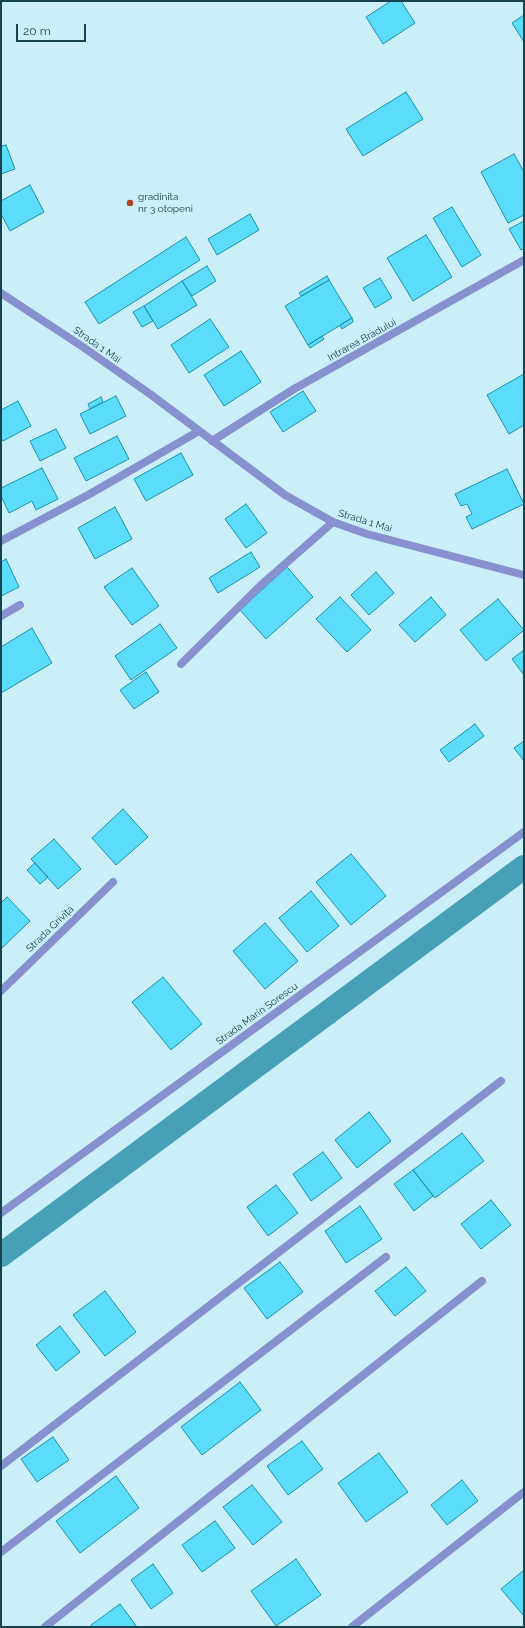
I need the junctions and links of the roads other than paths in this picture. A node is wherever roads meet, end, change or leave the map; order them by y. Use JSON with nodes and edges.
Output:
{"nodes":[{"id":1,"x":524,"y":260,"type":"edge"},
{"id":2,"x":1,"y":293,"type":"edge"},
{"id":3,"x":199,"y":431,"type":"junction"},
{"id":4,"x":212,"y":441,"type":"junction"},
{"id":5,"x":333,"y":522,"type":"junction"},
{"id":6,"x":1,"y":541,"type":"edge"},
{"id":7,"x":524,"y":576,"type":"edge"},
{"id":8,"x":20,"y":606,"type":"dead end"},
{"id":9,"x":1,"y":616,"type":"edge"},
{"id":10,"x":181,"y":664,"type":"dead end"},
{"id":11,"x":524,"y":832,"type":"edge"},
{"id":12,"x":113,"y":882,"type":"dead end"},
{"id":13,"x":1,"y":991,"type":"edge"},
{"id":14,"x":501,"y":1081,"type":"dead end"},
{"id":15,"x":1,"y":1213,"type":"edge"},
{"id":16,"x":386,"y":1257,"type":"dead end"},
{"id":17,"x":482,"y":1281,"type":"dead end"},
{"id":18,"x":1,"y":1466,"type":"edge"},
{"id":19,"x":524,"y":1492,"type":"edge"},
{"id":20,"x":1,"y":1552,"type":"edge"},
{"id":21,"x":45,"y":1627,"type":"edge"},
{"id":22,"x":352,"y":1627,"type":"edge"}],
"edges":[{"from":1,"to":4,"type":"street","name":"Intrarea Bradului"},
{"from":2,"to":3,"type":"street","name":"Strada 1 Mai"},
{"from":3,"to":4,"type":"street","name":"Strada 1 Mai"},
{"from":3,"to":6,"type":"street"},
{"from":4,"to":5,"type":"street","name":"Strada 1 Mai"},
{"from":5,"to":7,"type":"street","name":"Strada 1 Mai"},
{"from":5,"to":10,"type":"street"},
{"from":8,"to":9,"type":"street"},
{"from":11,"to":15,"type":"street","name":"Strada Marin Sorescu"},
{"from":12,"to":13,"type":"street","name":"Strada Grivița"},
{"from":14,"to":18,"type":"street"},
{"from":16,"to":20,"type":"street"},
{"from":17,"to":21,"type":"street"},
{"from":19,"to":22,"type":"street"}]}
